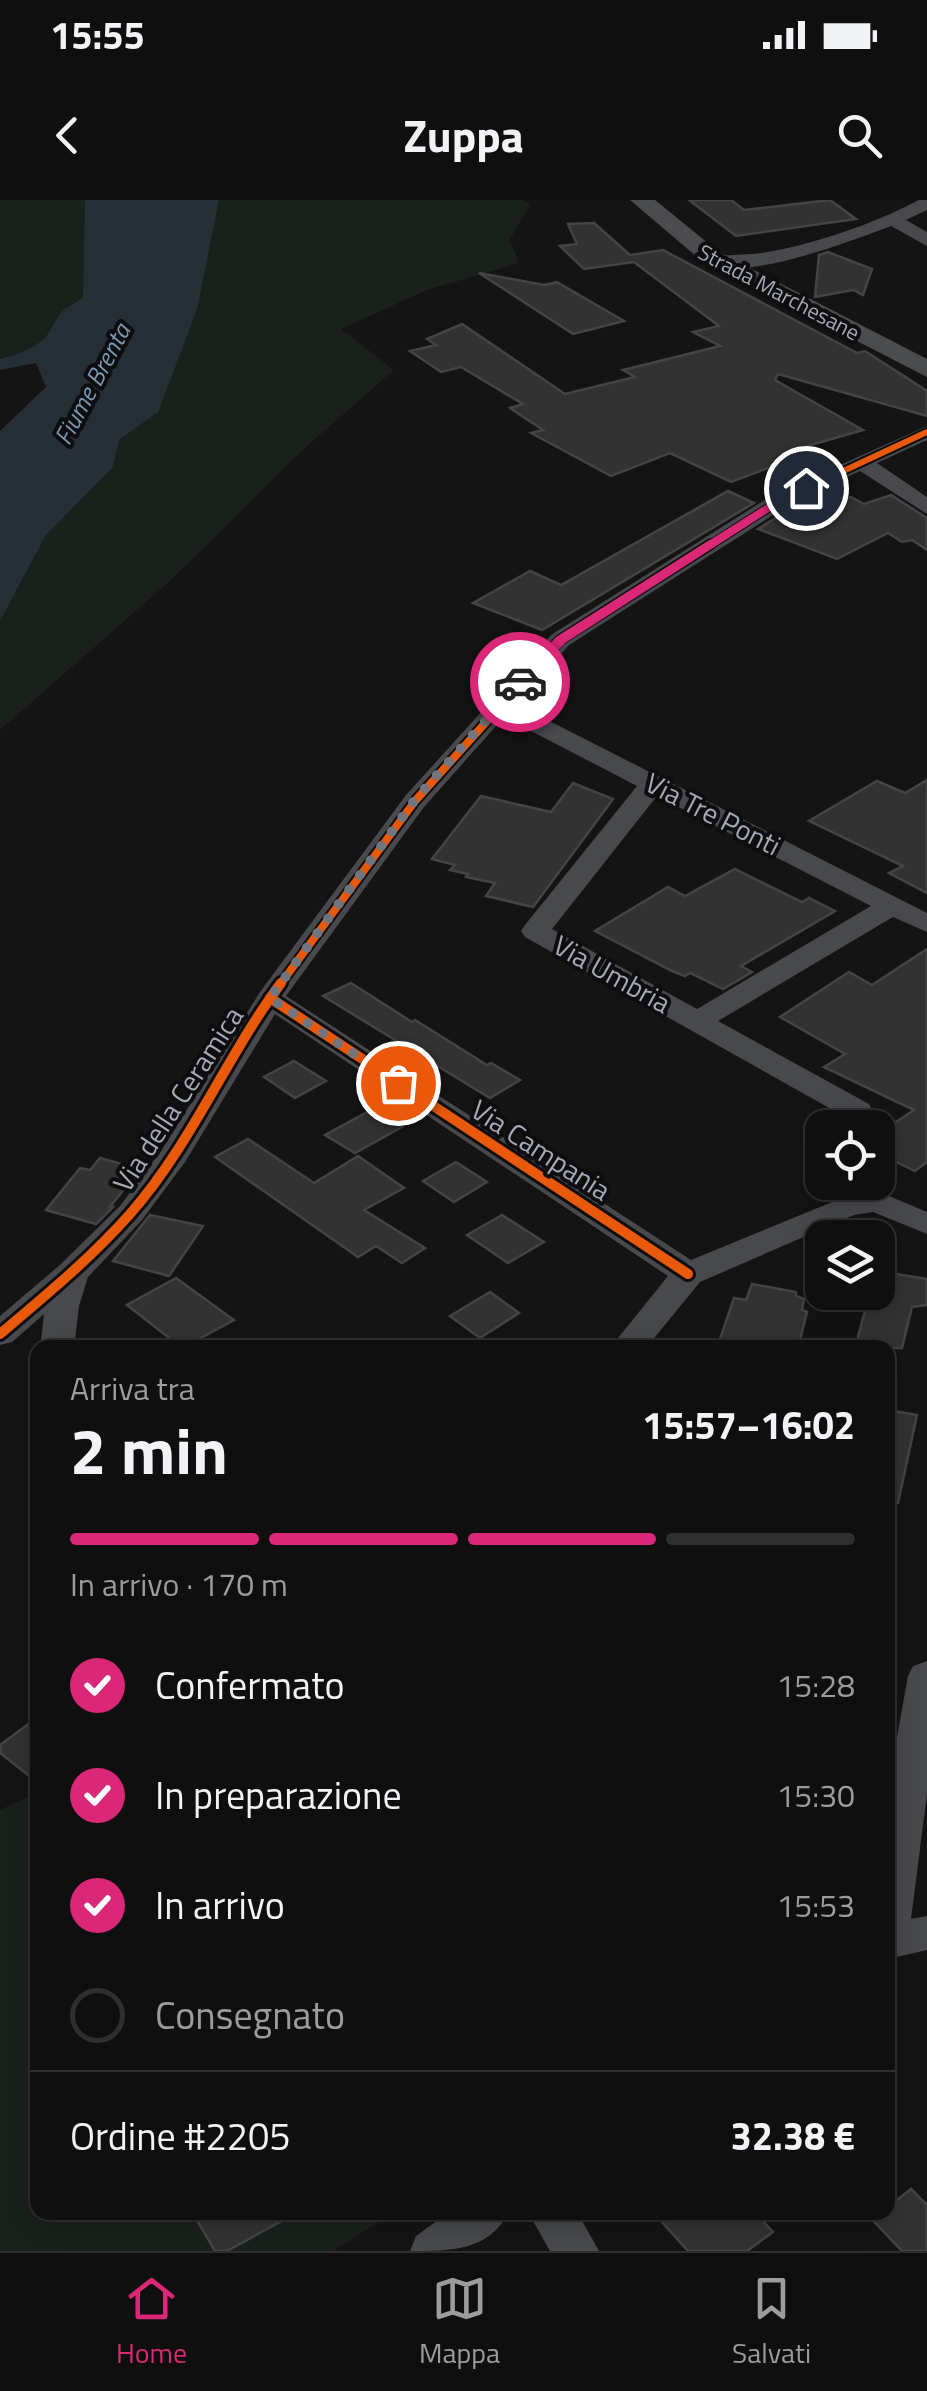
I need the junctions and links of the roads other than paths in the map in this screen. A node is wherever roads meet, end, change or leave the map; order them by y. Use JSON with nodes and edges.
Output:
{"nodes":[{"id":1,"x":641,"y":200,"type":"edge"},
{"id":2,"x":927,"y":203,"type":"edge"},
{"id":3,"x":892,"y":219,"type":"junction"},
{"id":4,"x":842,"y":236,"type":"junction"},
{"id":5,"x":927,"y":240,"type":"edge"},
{"id":6,"x":771,"y":256,"type":"junction"},
{"id":7,"x":714,"y":259,"type":"junction"},
{"id":8,"x":759,"y":283,"type":"junction"},
{"id":9,"x":927,"y":369,"type":"edge"},
{"id":10,"x":927,"y":432,"type":"edge"},
{"id":11,"x":862,"y":463,"type":"junction"},
{"id":12,"x":927,"y":506,"type":"edge"},
{"id":13,"x":498,"y":705,"type":"junction"},
{"id":14,"x":653,"y":784,"type":"junction"},
{"id":15,"x":892,"y":906,"type":"junction"},
{"id":16,"x":927,"y":924,"type":"edge"},
{"id":17,"x":270,"y":998,"type":"junction"},
{"id":18,"x":697,"y":1022,"type":"junction"},
{"id":19,"x":856,"y":1110,"type":"edge"},
{"id":20,"x":927,"y":1224,"type":"edge"},
{"id":21,"x":72,"y":1272,"type":"junction"},
{"id":22,"x":688,"y":1274,"type":"junction"},
{"id":23,"x":0,"y":1334,"type":"edge"},
{"id":24,"x":57,"y":1340,"type":"edge"},
{"id":25,"x":634,"y":1340,"type":"edge"},
{"id":26,"x":927,"y":1676,"type":"edge"},
{"id":27,"x":901,"y":1736,"type":"edge"},
{"id":28,"x":895,"y":1829,"type":"edge"},
{"id":29,"x":927,"y":1933,"type":"edge"},
{"id":30,"x":895,"y":1937,"type":"edge"},
{"id":31,"x":475,"y":2220,"type":"edge"},
{"id":32,"x":555,"y":2220,"type":"edge"},
{"id":33,"x":433,"y":2251,"type":"edge"},
{"id":34,"x":576,"y":2251,"type":"edge"}],
"edges":[{"from":1,"to":7,"type":"main road","name":"Strada Marchesane"},
{"from":2,"to":3,"type":"street"},
{"from":3,"to":4,"type":"street"},
{"from":3,"to":5,"type":"street"},
{"from":4,"to":6,"type":"street"},
{"from":4,"to":7,"type":"street"},
{"from":6,"to":7,"type":"street"},
{"from":6,"to":8,"type":"street"},
{"from":7,"to":8,"type":"main road","name":"Strada Marchesane"},
{"from":8,"to":9,"type":"main road","name":"Strada Marchesane"},
{"from":10,"to":11,"type":"street","name":"Via della Ceramica"},
{"from":11,"to":12,"type":"street"},
{"from":11,"to":13,"type":"street","name":"Via della Ceramica"},
{"from":13,"to":14,"type":"street","name":"Via Tre Ponti"},
{"from":13,"to":17,"type":"street","name":"Via della Ceramica"},
{"from":14,"to":15,"type":"street","name":"Via Tre Ponti"},
{"from":14,"to":18,"type":"street","name":"Via Umbria"},
{"from":15,"to":16,"type":"street","name":"Via Tre Ponti"},
{"from":15,"to":18,"type":"street","name":"Via Umbria"},
{"from":17,"to":21,"type":"street","name":"Via della Ceramica"},
{"from":17,"to":22,"type":"street","name":"Via Campania"},
{"from":18,"to":19,"type":"street","name":"Via Umbria"},
{"from":20,"to":22,"type":"street"},
{"from":21,"to":23,"type":"street","name":"Via della Ceramica"},
{"from":21,"to":24,"type":"street"},
{"from":22,"to":25,"type":"street"},
{"from":26,"to":27,"type":"street"},
{"from":27,"to":28,"type":"street"},
{"from":29,"to":30,"type":"street"},
{"from":31,"to":33,"type":"street"},
{"from":32,"to":34,"type":"street"}]}
